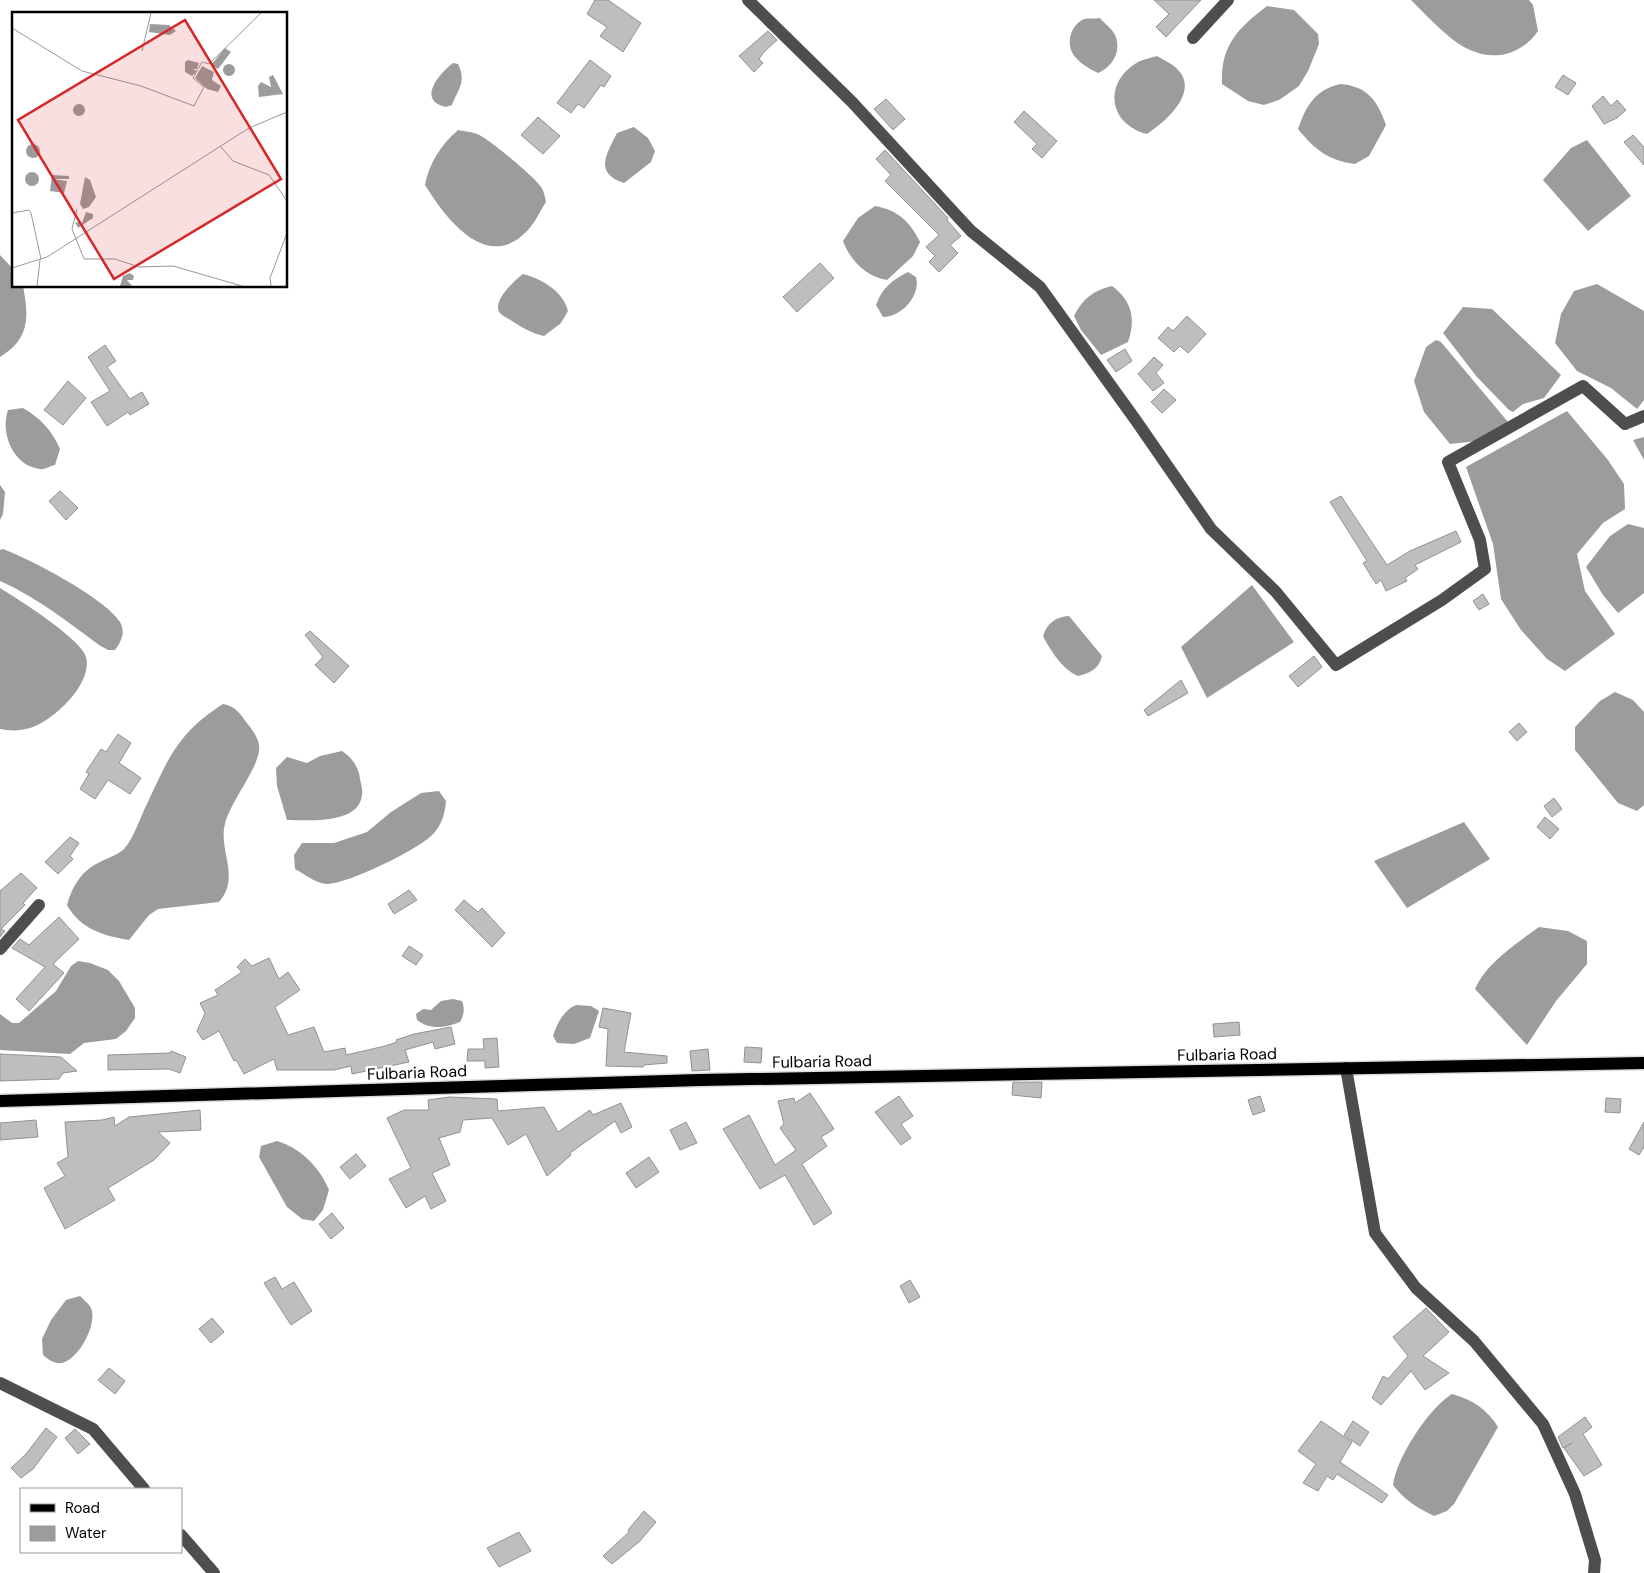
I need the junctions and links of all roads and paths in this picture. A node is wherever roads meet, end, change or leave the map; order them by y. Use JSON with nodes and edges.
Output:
{"nodes":[{"id":1,"x":748,"y":0,"type":"edge"},
{"id":2,"x":1228,"y":0,"type":"edge"},
{"id":3,"x":1193,"y":38,"type":"dead end"},
{"id":4,"x":1644,"y":416,"type":"edge"},
{"id":5,"x":38,"y":905,"type":"dead end"},
{"id":6,"x":0,"y":949,"type":"edge"},
{"id":7,"x":1644,"y":1063,"type":"edge"},
{"id":8,"x":1346,"y":1068,"type":"junction"},
{"id":9,"x":0,"y":1101,"type":"edge"},
{"id":10,"x":0,"y":1383,"type":"edge"},
{"id":11,"x":143,"y":1488,"type":"edge"},
{"id":12,"x":182,"y":1536,"type":"edge"},
{"id":13,"x":214,"y":1573,"type":"edge"},
{"id":14,"x":1594,"y":1573,"type":"edge"}],
"edges":[{"from":1,"to":4,"type":"street"},
{"from":2,"to":3,"type":"street"},
{"from":5,"to":6,"type":"street"},
{"from":7,"to":8,"type":"main road","name":"Fulbaria Road"},
{"from":8,"to":9,"type":"main road","name":"Fulbaria Road"},
{"from":8,"to":14,"type":"street"},
{"from":10,"to":11,"type":"street"},
{"from":12,"to":13,"type":"street"}]}
